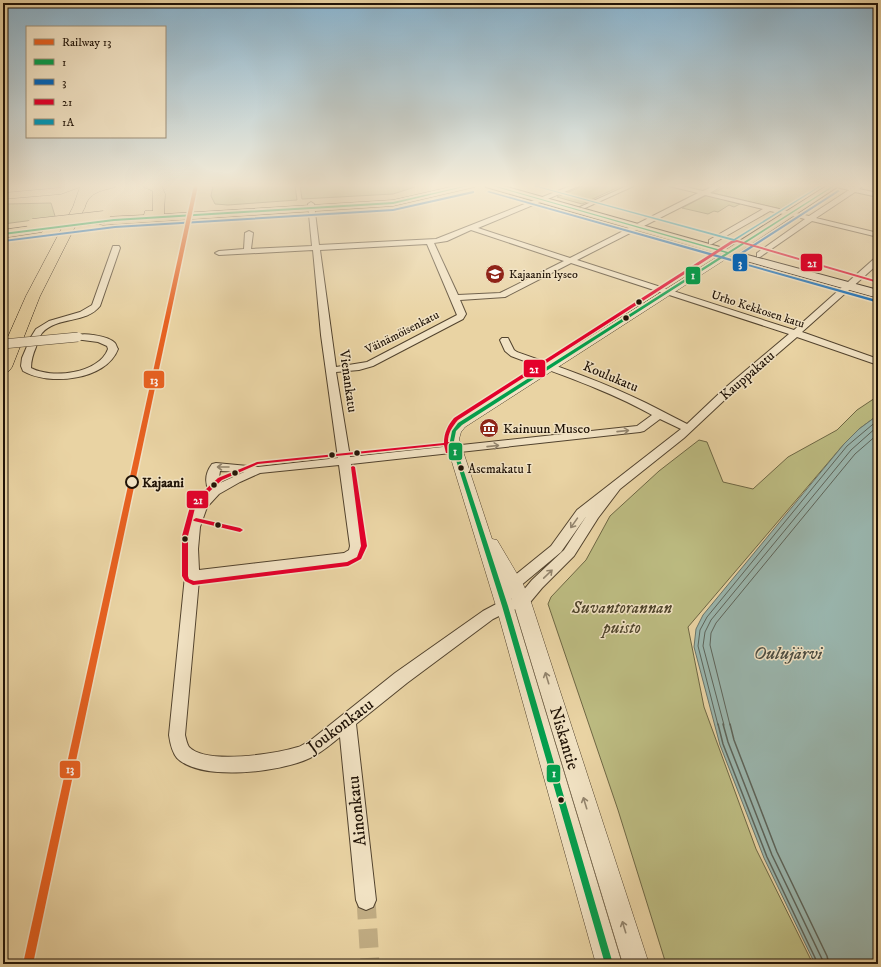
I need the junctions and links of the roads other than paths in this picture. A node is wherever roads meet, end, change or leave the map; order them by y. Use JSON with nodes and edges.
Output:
{"nodes":[{"id":1,"x":21,"y":230,"type":"edge"},
{"id":2,"x":66,"y":230,"type":"edge"},
{"id":3,"x":314,"y":230,"type":"edge"},
{"id":4,"x":466,"y":230,"type":"edge"},
{"id":5,"x":478,"y":230,"type":"edge"},
{"id":6,"x":631,"y":230,"type":"edge"},
{"id":7,"x":660,"y":230,"type":"edge"},
{"id":8,"x":662,"y":230,"type":"edge"},
{"id":9,"x":732,"y":230,"type":"edge"},
{"id":10,"x":763,"y":230,"type":"edge"},
{"id":11,"x":795,"y":230,"type":"edge"},
{"id":12,"x":858,"y":230,"type":"edge"},
{"id":13,"x":249,"y":233,"type":"dead end"},
{"id":14,"x":3,"y":234,"type":"edge"},
{"id":15,"x":878,"y":235,"type":"edge"},
{"id":16,"x":429,"y":241,"type":"junction"},
{"id":17,"x":712,"y":242,"type":"junction"},
{"id":18,"x":116,"y":248,"type":"dead end"},
{"id":19,"x":316,"y":248,"type":"junction"},
{"id":20,"x":732,"y":250,"type":"junction"},
{"id":21,"x":247,"y":252,"type":"junction"},
{"id":22,"x":219,"y":253,"type":"dead end"},
{"id":23,"x":760,"y":255,"type":"junction"},
{"id":24,"x":571,"y":260,"type":"junction"},
{"id":25,"x":878,"y":260,"type":"edge"},
{"id":26,"x":852,"y":284,"type":"junction"},
{"id":27,"x":878,"y":288,"type":"edge"},
{"id":28,"x":667,"y":292,"type":"junction"},
{"id":29,"x":878,"y":294,"type":"edge"},
{"id":30,"x":454,"y":298,"type":"junction"},
{"id":31,"x":794,"y":333,"type":"junction"},
{"id":32,"x":505,"y":340,"type":"dead end"},
{"id":33,"x":3,"y":344,"type":"edge"},
{"id":34,"x":878,"y":362,"type":"edge"},
{"id":35,"x":3,"y":366,"type":"edge"},
{"id":36,"x":549,"y":367,"type":"junction"},
{"id":37,"x":332,"y":370,"type":"junction"},
{"id":38,"x":659,"y":415,"type":"junction"},
{"id":39,"x":688,"y":428,"type":"junction"},
{"id":40,"x":455,"y":450,"type":"junction"},
{"id":41,"x":345,"y":461,"type":"junction"},
{"id":42,"x":258,"y":470,"type":"junction"},
{"id":43,"x":614,"y":489,"type":"junction"},
{"id":44,"x":215,"y":492,"type":"junction"},
{"id":45,"x":478,"y":520,"type":"junction"},
{"id":46,"x":192,"y":576,"type":"junction"},
{"id":47,"x":513,"y":597,"type":"junction"},
{"id":48,"x":347,"y":722,"type":"junction"},
{"id":49,"x":366,"y":900,"type":"tunnel mouth"},
{"id":50,"x":609,"y":964,"type":"edge"},
{"id":51,"x":636,"y":964,"type":"edge"}],
"edges":[{"from":1,"to":14,"type":"highway"},
{"from":2,"to":35,"type":"highway"},
{"from":3,"to":19,"type":"street","name":"Vienankatu"},
{"from":4,"to":16,"type":"street"},
{"from":5,"to":24,"type":"street","name":"Urho Kekkosen katu"},
{"from":6,"to":24,"type":"street"},
{"from":7,"to":20,"type":"main road"},
{"from":8,"to":17,"type":"main road"},
{"from":9,"to":17,"type":"street"},
{"from":10,"to":20,"type":"main road"},
{"from":11,"to":23,"type":"street"},
{"from":12,"to":15,"type":"street"},
{"from":13,"to":21,"type":"street"},
{"from":16,"to":19,"type":"street"},
{"from":16,"to":30,"type":"street"},
{"from":17,"to":20,"type":"main road"},
{"from":18,"to":33,"type":"street","bridge":true},
{"from":19,"to":21,"type":"street"},
{"from":19,"to":37,"type":"street","name":"Vienankatu"},
{"from":20,"to":23,"type":"main road"},
{"from":20,"to":26,"type":"main road"},
{"from":20,"to":28,"type":"street","name":"Niskantie"},
{"from":21,"to":22,"type":"street"},
{"from":23,"to":26,"type":"main road"},
{"from":24,"to":28,"type":"street","name":"Urho Kekkosen katu"},
{"from":24,"to":30,"type":"street"},
{"from":25,"to":26,"type":"street","name":"Kauppakatu"},
{"from":26,"to":27,"type":"main road"},
{"from":26,"to":29,"type":"main road"},
{"from":26,"to":31,"type":"street","name":"Kauppakatu"},
{"from":28,"to":31,"type":"street","name":"Urho Kekkosen katu"},
{"from":28,"to":36,"type":"street","name":"Niskantie"},
{"from":30,"to":37,"type":"street","name":"Väinämöisenkatu"},
{"from":31,"to":34,"type":"street","name":"Urho Kekkosen katu"},
{"from":31,"to":39,"type":"street","name":"Kauppakatu"},
{"from":32,"to":36,"type":"street","name":"Koulukatu"},
{"from":36,"to":38,"type":"street","name":"Koulukatu"},
{"from":36,"to":40,"type":"street","name":"Niskantie"},
{"from":37,"to":41,"type":"street","name":"Vienankatu"},
{"from":38,"to":39,"type":"street","name":"Koulukatu"},
{"from":40,"to":38,"type":"street","one_way":true},
{"from":39,"to":43,"type":"street","name":"Kauppakatu"},
{"from":40,"to":41,"type":"street"},
{"from":40,"to":45,"type":"street","name":"Niskantie"},
{"from":41,"to":42,"type":"street"},
{"from":41,"to":46,"type":"street","name":"Vienankatu"},
{"from":42,"to":44,"type":"street","name":"Joukonkatu"},
{"from":42,"to":44,"type":"street","one_way":true},
{"from":43,"to":47,"type":"street","name":"Kauppakatu","one_way":true},
{"from":47,"to":43,"type":"street","name":"Kauppakatu","one_way":true},
{"from":44,"to":46,"type":"street","name":"Joukonkatu"},
{"from":45,"to":47,"type":"street","name":"Niskantie"},
{"from":45,"to":47,"type":"street","name":"Niskantie"},
{"from":46,"to":48,"type":"street","name":"Joukonkatu"},
{"from":47,"to":48,"type":"street","name":"Joukonkatu"},
{"from":47,"to":50,"type":"street","name":"Niskantie"},
{"from":51,"to":47,"type":"street","name":"Niskantie","one_way":true},
{"from":48,"to":49,"type":"street","name":"Ainonkatu"}]}
